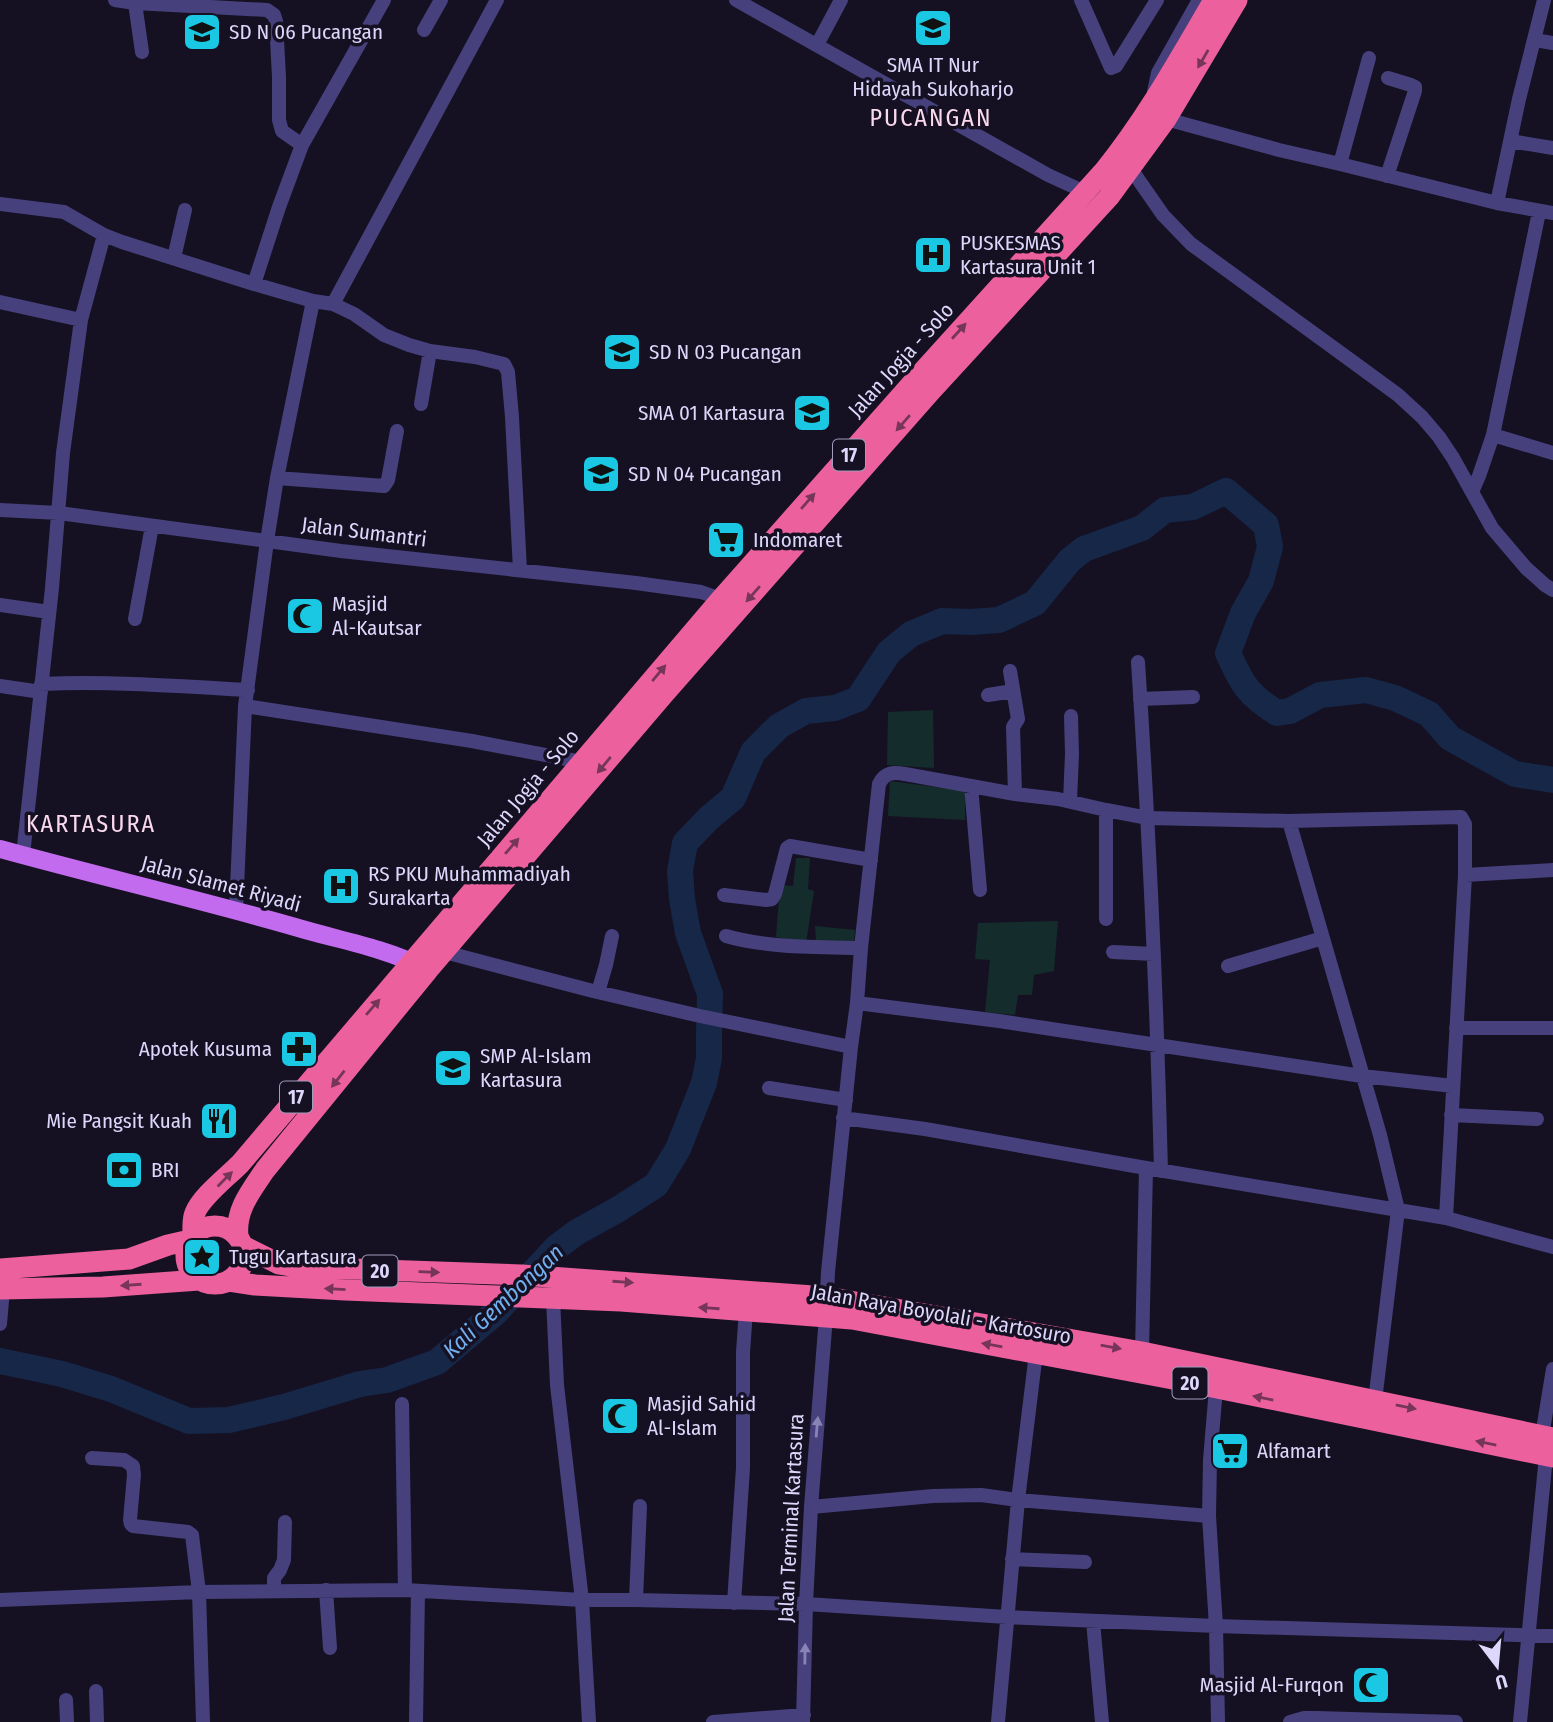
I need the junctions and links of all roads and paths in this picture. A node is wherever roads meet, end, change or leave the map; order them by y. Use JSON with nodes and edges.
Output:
{"nodes":[{"id":1,"x":116,"y":0,"type":"edge"},
{"id":2,"x":384,"y":0,"type":"edge"},
{"id":3,"x":442,"y":0,"type":"edge"},
{"id":4,"x":497,"y":0,"type":"edge"},
{"id":5,"x":736,"y":0,"type":"edge"},
{"id":6,"x":841,"y":0,"type":"edge"},
{"id":7,"x":1081,"y":0,"type":"edge"},
{"id":8,"x":1157,"y":0,"type":"edge"},
{"id":9,"x":1199,"y":0,"type":"edge"},
{"id":10,"x":1214,"y":0,"type":"edge"},
{"id":11,"x":1237,"y":0,"type":"edge"},
{"id":12,"x":1544,"y":0,"type":"edge"},
{"id":13,"x":135,"y":1,"type":"edge"},
{"id":14,"x":424,"y":30,"type":"dead end"},
{"id":15,"x":1535,"y":40,"type":"junction"},
{"id":16,"x":1553,"y":43,"type":"edge"},
{"id":17,"x":817,"y":45,"type":"junction"},
{"id":18,"x":142,"y":52,"type":"dead end"},
{"id":19,"x":1369,"y":58,"type":"dead end"},
{"id":20,"x":1388,"y":78,"type":"dead end"},
{"id":21,"x":1159,"y":111,"type":"junction"},
{"id":22,"x":1510,"y":141,"type":"junction"},
{"id":23,"x":302,"y":145,"type":"junction"},
{"id":24,"x":1553,"y":148,"type":"edge"},
{"id":25,"x":1339,"y":164,"type":"junction"},
{"id":26,"x":1131,"y":169,"type":"junction"},
{"id":27,"x":1387,"y":176,"type":"junction"},
{"id":28,"x":1085,"y":192,"type":"junction"},
{"id":29,"x":1497,"y":203,"type":"junction"},
{"id":30,"x":0,"y":204,"type":"edge"},
{"id":31,"x":185,"y":210,"type":"dead end"},
{"id":32,"x":1546,"y":213,"type":"edge"},
{"id":33,"x":104,"y":235,"type":"junction"},
{"id":34,"x":174,"y":258,"type":"junction"},
{"id":35,"x":254,"y":284,"type":"junction"},
{"id":36,"x":313,"y":300,"type":"junction"},
{"id":37,"x":0,"y":302,"type":"edge"},
{"id":38,"x":333,"y":304,"type":"junction"},
{"id":39,"x":81,"y":320,"type":"junction"},
{"id":40,"x":430,"y":351,"type":"junction"},
{"id":41,"x":923,"y":385,"type":"junction"},
{"id":42,"x":421,"y":404,"type":"dead end"},
{"id":43,"x":397,"y":431,"type":"dead end"},
{"id":44,"x":1493,"y":435,"type":"junction"},
{"id":45,"x":1553,"y":453,"type":"edge"},
{"id":46,"x":278,"y":478,"type":"junction"},
{"id":47,"x":1472,"y":492,"type":"junction"},
{"id":48,"x":0,"y":510,"type":"edge"},
{"id":49,"x":59,"y":513,"type":"junction"},
{"id":50,"x":152,"y":526,"type":"junction"},
{"id":51,"x":267,"y":541,"type":"junction"},
{"id":52,"x":520,"y":570,"type":"junction"},
{"id":53,"x":1553,"y":590,"type":"edge"},
{"id":54,"x":721,"y":599,"type":"junction"},
{"id":55,"x":0,"y":605,"type":"edge"},
{"id":56,"x":49,"y":611,"type":"junction"},
{"id":57,"x":135,"y":618,"type":"dead end"},
{"id":58,"x":1138,"y":662,"type":"dead end"},
{"id":59,"x":1010,"y":671,"type":"dead end"},
{"id":60,"x":0,"y":686,"type":"edge"},
{"id":61,"x":41,"y":688,"type":"junction"},
{"id":62,"x":248,"y":690,"type":"junction"},
{"id":63,"x":1013,"y":691,"type":"junction"},
{"id":64,"x":988,"y":695,"type":"dead end"},
{"id":65,"x":1193,"y":697,"type":"dead end"},
{"id":66,"x":1140,"y":699,"type":"junction"},
{"id":67,"x":246,"y":706,"type":"junction"},
{"id":68,"x":1071,"y":716,"type":"dead end"},
{"id":69,"x":582,"y":762,"type":"junction"},
{"id":70,"x":971,"y":786,"type":"junction"},
{"id":71,"x":1015,"y":793,"type":"junction"},
{"id":72,"x":1070,"y":801,"type":"junction"},
{"id":73,"x":1106,"y":810,"type":"junction"},
{"id":74,"x":1148,"y":818,"type":"junction"},
{"id":75,"x":1289,"y":821,"type":"junction"},
{"id":76,"x":0,"y":849,"type":"edge"},
{"id":77,"x":23,"y":855,"type":"junction"},
{"id":78,"x":871,"y":860,"type":"junction"},
{"id":79,"x":1553,"y":870,"type":"edge"},
{"id":80,"x":1465,"y":875,"type":"junction"},
{"id":81,"x":980,"y":890,"type":"dead end"},
{"id":82,"x":724,"y":895,"type":"dead end"},
{"id":83,"x":236,"y":911,"type":"junction"},
{"id":84,"x":1106,"y":919,"type":"dead end"},
{"id":85,"x":612,"y":936,"type":"dead end"},
{"id":86,"x":726,"y":936,"type":"dead end"},
{"id":87,"x":1323,"y":938,"type":"junction"},
{"id":88,"x":861,"y":948,"type":"junction"},
{"id":89,"x":435,"y":949,"type":"junction"},
{"id":90,"x":1113,"y":952,"type":"dead end"},
{"id":91,"x":1154,"y":954,"type":"junction"},
{"id":92,"x":420,"y":966,"type":"junction"},
{"id":93,"x":1228,"y":967,"type":"dead end"},
{"id":94,"x":598,"y":992,"type":"junction"},
{"id":95,"x":858,"y":1003,"type":"junction"},
{"id":96,"x":1456,"y":1028,"type":"junction"},
{"id":97,"x":1553,"y":1028,"type":"edge"},
{"id":98,"x":1158,"y":1045,"type":"junction"},
{"id":99,"x":851,"y":1046,"type":"junction"},
{"id":100,"x":1362,"y":1076,"type":"junction"},
{"id":101,"x":1453,"y":1086,"type":"junction"},
{"id":102,"x":769,"y":1088,"type":"dead end"},
{"id":103,"x":846,"y":1100,"type":"junction"},
{"id":104,"x":1451,"y":1115,"type":"junction"},
{"id":105,"x":844,"y":1118,"type":"junction"},
{"id":106,"x":1537,"y":1119,"type":"dead end"},
{"id":107,"x":1154,"y":1169,"type":"junction"},
{"id":108,"x":1398,"y":1210,"type":"junction"},
{"id":109,"x":1446,"y":1218,"type":"junction"},
{"id":110,"x":192,"y":1238,"type":"junction"},
{"id":111,"x":240,"y":1241,"type":"junction"},
{"id":112,"x":1553,"y":1247,"type":"edge"},
{"id":113,"x":199,"y":1280,"type":"junction"},
{"id":114,"x":229,"y":1280,"type":"junction"},
{"id":115,"x":1,"y":1283,"type":"edge"},
{"id":116,"x":554,"y":1288,"type":"junction"},
{"id":117,"x":826,"y":1307,"type":"junction"},
{"id":118,"x":746,"y":1310,"type":"junction"},
{"id":119,"x":0,"y":1324,"type":"edge"},
{"id":120,"x":1142,"y":1352,"type":"junction"},
{"id":121,"x":1036,"y":1353,"type":"junction"},
{"id":122,"x":1553,"y":1369,"type":"edge"},
{"id":123,"x":1216,"y":1388,"type":"junction"},
{"id":124,"x":1375,"y":1401,"type":"junction"},
{"id":125,"x":402,"y":1404,"type":"dead end"},
{"id":126,"x":1549,"y":1446,"type":"edge"},
{"id":127,"x":92,"y":1458,"type":"dead end"},
{"id":128,"x":1018,"y":1500,"type":"junction"},
{"id":129,"x":640,"y":1506,"type":"dead end"},
{"id":130,"x":811,"y":1507,"type":"junction"},
{"id":131,"x":1209,"y":1516,"type":"junction"},
{"id":132,"x":285,"y":1522,"type":"dead end"},
{"id":133,"x":1012,"y":1559,"type":"junction"},
{"id":134,"x":1086,"y":1562,"type":"dead end"},
{"id":135,"x":326,"y":1590,"type":"junction"},
{"id":136,"x":411,"y":1590,"type":"junction"},
{"id":137,"x":274,"y":1591,"type":"junction"},
{"id":138,"x":200,"y":1592,"type":"junction"},
{"id":139,"x":0,"y":1600,"type":"edge"},
{"id":140,"x":582,"y":1600,"type":"junction"},
{"id":141,"x":636,"y":1600,"type":"junction"},
{"id":142,"x":734,"y":1602,"type":"junction"},
{"id":143,"x":806,"y":1605,"type":"junction"},
{"id":144,"x":1007,"y":1617,"type":"junction"},
{"id":145,"x":1093,"y":1620,"type":"junction"},
{"id":146,"x":1216,"y":1626,"type":"junction"},
{"id":147,"x":1529,"y":1636,"type":"junction"},
{"id":148,"x":1553,"y":1636,"type":"edge"},
{"id":149,"x":330,"y":1648,"type":"dead end"},
{"id":150,"x":96,"y":1691,"type":"dead end"},
{"id":151,"x":65,"y":1700,"type":"dead end"},
{"id":152,"x":804,"y":1719,"type":"edge"},
{"id":153,"x":1376,"y":1720,"type":"edge"},
{"id":154,"x":1428,"y":1721,"type":"edge"},
{"id":155,"x":67,"y":1722,"type":"edge"},
{"id":156,"x":97,"y":1722,"type":"edge"},
{"id":157,"x":203,"y":1722,"type":"edge"},
{"id":158,"x":416,"y":1722,"type":"edge"},
{"id":159,"x":589,"y":1722,"type":"edge"},
{"id":160,"x":713,"y":1722,"type":"edge"},
{"id":161,"x":998,"y":1722,"type":"edge"},
{"id":162,"x":1102,"y":1722,"type":"edge"},
{"id":163,"x":1218,"y":1722,"type":"edge"},
{"id":164,"x":1290,"y":1722,"type":"edge"},
{"id":165,"x":1457,"y":1722,"type":"edge"},
{"id":166,"x":1520,"y":1722,"type":"edge"}],
"edges":[{"from":1,"to":13,"type":"street"},
{"from":2,"to":23,"type":"street"},
{"from":3,"to":14,"type":"street"},
{"from":4,"to":38,"type":"street"},
{"from":5,"to":17,"type":"street"},
{"from":6,"to":17,"type":"street"},
{"from":7,"to":8,"type":"street"},
{"from":9,"to":21,"type":"street"},
{"from":10,"to":21,"type":"highway","name":"Jalan Jogja - Solo","number":"17"},
{"from":11,"to":21,"type":"highway","name":"Jalan Jogja - Solo","number":"17","one_way":true},
{"from":12,"to":15,"type":"street"},
{"from":13,"to":18,"type":"street"},
{"from":13,"to":23,"type":"street"},
{"from":15,"to":16,"type":"street"},
{"from":15,"to":22,"type":"street"},
{"from":17,"to":28,"type":"street"},
{"from":19,"to":25,"type":"street"},
{"from":20,"to":27,"type":"street"},
{"from":21,"to":25,"type":"street"},
{"from":21,"to":26,"type":"highway","name":"Jalan Jogja - Solo","number":"17"},
{"from":21,"to":28,"type":"highway","name":"Jalan Jogja - Solo","number":"17"},
{"from":22,"to":24,"type":"street"},
{"from":22,"to":29,"type":"street"},
{"from":23,"to":35,"type":"street"},
{"from":25,"to":27,"type":"street"},
{"from":26,"to":41,"type":"highway","name":"Jalan Jogja - Solo","number":"17"},
{"from":26,"to":47,"type":"street"},
{"from":27,"to":29,"type":"street"},
{"from":41,"to":28,"type":"highway","name":"Jalan Jogja - Solo","number":"17","one_way":true},
{"from":29,"to":32,"type":"street"},
{"from":30,"to":33,"type":"street"},
{"from":31,"to":34,"type":"street"},
{"from":32,"to":44,"type":"street"},
{"from":33,"to":34,"type":"street"},
{"from":33,"to":39,"type":"street"},
{"from":34,"to":35,"type":"street"},
{"from":35,"to":36,"type":"street"},
{"from":36,"to":38,"type":"street"},
{"from":36,"to":46,"type":"street"},
{"from":37,"to":39,"type":"street"},
{"from":38,"to":40,"type":"street"},
{"from":39,"to":49,"type":"street"},
{"from":40,"to":42,"type":"street"},
{"from":40,"to":52,"type":"street"},
{"from":54,"to":41,"type":"highway","name":"Jalan Jogja - Solo","number":"17","one_way":true},
{"from":41,"to":89,"type":"highway","name":"Jalan Jogja - Solo","number":"17","one_way":true},
{"from":43,"to":46,"type":"street"},
{"from":44,"to":45,"type":"street"},
{"from":44,"to":47,"type":"street"},
{"from":46,"to":51,"type":"street"},
{"from":47,"to":53,"type":"street"},
{"from":48,"to":49,"type":"street","name":"Jalan Sumantri"},
{"from":49,"to":50,"type":"street","name":"Jalan Sumantri"},
{"from":49,"to":56,"type":"street"},
{"from":50,"to":51,"type":"street","name":"Jalan Sumantri"},
{"from":50,"to":57,"type":"street"},
{"from":51,"to":52,"type":"street","name":"Jalan Sumantri"},
{"from":51,"to":62,"type":"street"},
{"from":52,"to":54,"type":"street","name":"Jalan Sumantri"},
{"from":69,"to":54,"type":"highway","name":"Jalan Jogja - Solo","number":"17","one_way":true},
{"from":55,"to":56,"type":"street"},
{"from":56,"to":61,"type":"street"},
{"from":58,"to":66,"type":"street"},
{"from":59,"to":63,"type":"street"},
{"from":60,"to":61,"type":"street"},
{"from":61,"to":62,"type":"street"},
{"from":61,"to":77,"type":"street"},
{"from":62,"to":67,"type":"street"},
{"from":63,"to":64,"type":"street"},
{"from":63,"to":71,"type":"street"},
{"from":65,"to":66,"type":"street"},
{"from":66,"to":74,"type":"street"},
{"from":67,"to":69,"type":"street"},
{"from":67,"to":83,"type":"street"},
{"from":68,"to":72,"type":"street"},
{"from":89,"to":69,"type":"highway","name":"Jalan Jogja - Solo","number":"17","one_way":true},
{"from":70,"to":71,"type":"street"},
{"from":70,"to":78,"type":"street","name":"Jalan Terminal Kartasura"},
{"from":70,"to":81,"type":"street"},
{"from":71,"to":72,"type":"street"},
{"from":72,"to":73,"type":"street"},
{"from":73,"to":74,"type":"street"},
{"from":73,"to":84,"type":"street"},
{"from":74,"to":75,"type":"street"},
{"from":74,"to":91,"type":"street"},
{"from":75,"to":80,"type":"street"},
{"from":75,"to":87,"type":"street"},
{"from":76,"to":77,"type":"main road","name":"Jalan Slamet Riyadi"},
{"from":77,"to":83,"type":"main road","name":"Jalan Slamet Riyadi"},
{"from":78,"to":82,"type":"street"},
{"from":78,"to":88,"type":"street","name":"Jalan Terminal Kartasura"},
{"from":79,"to":80,"type":"street"},
{"from":80,"to":96,"type":"street"},
{"from":83,"to":92,"type":"main road","name":"Jalan Slamet Riyadi"},
{"from":85,"to":94,"type":"street"},
{"from":86,"to":88,"type":"street"},
{"from":87,"to":93,"type":"street"},
{"from":87,"to":100,"type":"street"},
{"from":88,"to":95,"type":"street","name":"Jalan Terminal Kartasura"},
{"from":89,"to":92,"type":"highway","number":"17"},
{"from":89,"to":94,"type":"street"},
{"from":90,"to":91,"type":"street"},
{"from":91,"to":98,"type":"street"},
{"from":110,"to":92,"type":"highway","number":"17","one_way":true},
{"from":92,"to":111,"type":"highway","number":"17","one_way":true},
{"from":94,"to":99,"type":"street"},
{"from":95,"to":98,"type":"street"},
{"from":95,"to":99,"type":"street","name":"Jalan Terminal Kartasura"},
{"from":96,"to":97,"type":"street"},
{"from":96,"to":101,"type":"street"},
{"from":98,"to":100,"type":"street"},
{"from":98,"to":107,"type":"street"},
{"from":99,"to":103,"type":"street","name":"Jalan Terminal Kartasura"},
{"from":100,"to":101,"type":"street"},
{"from":100,"to":108,"type":"street"},
{"from":101,"to":104,"type":"street"},
{"from":102,"to":103,"type":"street"},
{"from":103,"to":105,"type":"street","name":"Jalan Terminal Kartasura"},
{"from":104,"to":106,"type":"street"},
{"from":104,"to":109,"type":"street"},
{"from":105,"to":107,"type":"street"},
{"from":105,"to":117,"type":"street","name":"Jalan Terminal Kartasura"},
{"from":107,"to":108,"type":"street"},
{"from":107,"to":120,"type":"street"},
{"from":108,"to":109,"type":"street"},
{"from":108,"to":124,"type":"street"},
{"from":109,"to":112,"type":"street"},
{"from":110,"to":111,"type":"highway"},
{"from":110,"to":113,"type":"highway","number":"17"},
{"from":110,"to":115,"type":"highway"},
{"from":111,"to":114,"type":"highway","number":"17"},
{"from":111,"to":116,"type":"highway","name":"Jalan Raya Boyolali - Kartosuro","number":"20","one_way":true},
{"from":113,"to":114,"type":"highway"},
{"from":113,"to":115,"type":"highway","one_way":true},
{"from":116,"to":114,"type":"highway","name":"Jalan Raya Boyolali - Kartosuro","number":"20","one_way":true},
{"from":115,"to":119,"type":"street"},
{"from":116,"to":117,"type":"highway","name":"Jalan Raya Boyolali - Kartosuro","number":"20","one_way":true},
{"from":118,"to":116,"type":"highway","name":"Jalan Raya Boyolali - Kartosuro","number":"20","one_way":true},
{"from":116,"to":140,"type":"street"},
{"from":117,"to":118,"type":"highway","name":"Jalan Raya Boyolali - Kartosuro","number":"20"},
{"from":117,"to":120,"type":"highway","name":"Jalan Raya Boyolali - Kartosuro","number":"20","one_way":true},
{"from":121,"to":117,"type":"highway","name":"Jalan Raya Boyolali - Kartosuro","number":"20","one_way":true},
{"from":130,"to":117,"type":"street","name":"Jalan Terminal Kartasura","one_way":true},
{"from":118,"to":142,"type":"street"},
{"from":120,"to":124,"type":"highway","name":"Jalan Raya Boyolali - Kartosuro","number":"20"},
{"from":121,"to":123,"type":"highway","name":"Jalan Raya Boyolali - Kartosuro","number":"20"},
{"from":121,"to":128,"type":"street"},
{"from":122,"to":126,"type":"street"},
{"from":126,"to":123,"type":"highway","name":"Jalan Raya Boyolali - Kartosuro","number":"20","one_way":true},
{"from":123,"to":131,"type":"street"},
{"from":124,"to":126,"type":"highway","name":"Jalan Raya Boyolali - Kartosuro","number":"20","one_way":true},
{"from":125,"to":136,"type":"street"},
{"from":126,"to":147,"type":"street"},
{"from":127,"to":138,"type":"street"},
{"from":128,"to":130,"type":"street"},
{"from":128,"to":131,"type":"street"},
{"from":128,"to":133,"type":"street"},
{"from":129,"to":141,"type":"street"},
{"from":130,"to":143,"type":"street","name":"Jalan Terminal Kartasura"},
{"from":131,"to":146,"type":"street"},
{"from":132,"to":137,"type":"street"},
{"from":133,"to":134,"type":"street"},
{"from":133,"to":144,"type":"street"},
{"from":135,"to":136,"type":"street"},
{"from":135,"to":137,"type":"street"},
{"from":135,"to":149,"type":"street"},
{"from":136,"to":140,"type":"street"},
{"from":136,"to":158,"type":"street"},
{"from":137,"to":138,"type":"street"},
{"from":138,"to":139,"type":"street"},
{"from":138,"to":157,"type":"street"},
{"from":140,"to":141,"type":"street"},
{"from":140,"to":159,"type":"street"},
{"from":141,"to":142,"type":"street"},
{"from":142,"to":143,"type":"street"},
{"from":143,"to":144,"type":"street"},
{"from":152,"to":143,"type":"street","name":"Jalan Terminal Kartasura","one_way":true},
{"from":144,"to":145,"type":"street"},
{"from":144,"to":161,"type":"street"},
{"from":145,"to":146,"type":"street"},
{"from":145,"to":162,"type":"street"},
{"from":146,"to":147,"type":"street"},
{"from":146,"to":163,"type":"street"},
{"from":147,"to":148,"type":"street"},
{"from":147,"to":166,"type":"street"},
{"from":150,"to":156,"type":"street"},
{"from":151,"to":155,"type":"street"},
{"from":152,"to":160,"type":"street"},
{"from":153,"to":154,"type":"street"},
{"from":153,"to":164,"type":"street"},
{"from":154,"to":165,"type":"street"}]}
